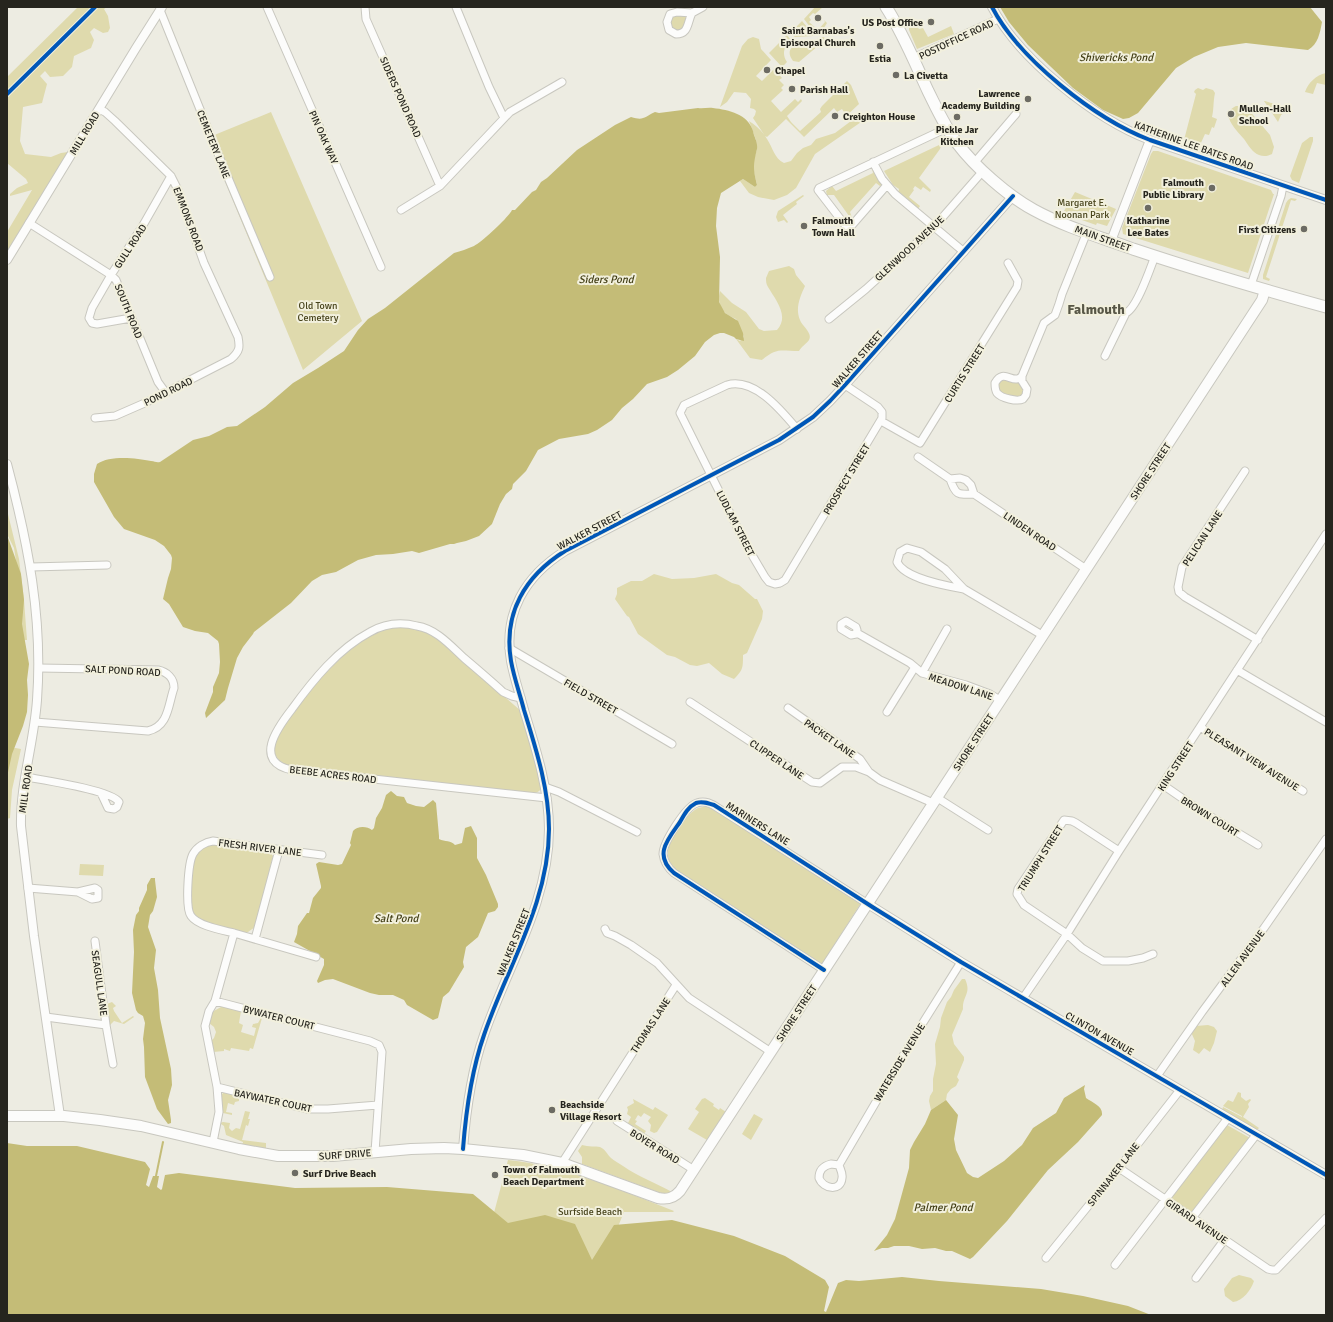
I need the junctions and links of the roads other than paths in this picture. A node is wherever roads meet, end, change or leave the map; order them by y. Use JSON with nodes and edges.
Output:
{"nodes":[{"id":1,"x":267,"y":7,"type":"edge"},
{"id":2,"x":365,"y":7,"type":"edge"},
{"id":3,"x":456,"y":7,"type":"edge"},
{"id":4,"x":703,"y":7,"type":"edge"},
{"id":5,"x":886,"y":7,"type":"edge"},
{"id":6,"x":992,"y":7,"type":"edge"},
{"id":7,"x":161,"y":9,"type":"edge"},
{"id":8,"x":692,"y":13,"type":"dead end"},
{"id":9,"x":998,"y":19,"type":"junction"},
{"id":10,"x":913,"y":58,"type":"junction"},
{"id":11,"x":562,"y":82,"type":"dead end"},
{"id":12,"x":99,"y":108,"type":"junction"},
{"id":13,"x":1016,"y":114,"type":"dead end"},
{"id":14,"x":504,"y":118,"type":"junction"},
{"id":15,"x":947,"y":128,"type":"junction"},
{"id":16,"x":1150,"y":140,"type":"junction"},
{"id":17,"x":873,"y":162,"type":"junction"},
{"id":18,"x":975,"y":162,"type":"junction"},
{"id":19,"x":983,"y":171,"type":"junction"},
{"id":20,"x":171,"y":176,"type":"junction"},
{"id":21,"x":887,"y":185,"type":"junction"},
{"id":22,"x":440,"y":186,"type":"junction"},
{"id":23,"x":1282,"y":186,"type":"junction"},
{"id":24,"x":1013,"y":196,"type":"junction"},
{"id":25,"x":1326,"y":200,"type":"edge"},
{"id":26,"x":401,"y":210,"type":"dead end"},
{"id":27,"x":29,"y":223,"type":"junction"},
{"id":28,"x":934,"y":228,"type":"junction"},
{"id":29,"x":1087,"y":232,"type":"junction"},
{"id":30,"x":1112,"y":241,"type":"junction"},
{"id":31,"x":964,"y":252,"type":"junction"},
{"id":32,"x":1155,"y":256,"type":"junction"},
{"id":33,"x":7,"y":260,"type":"edge"},
{"id":34,"x":1008,"y":263,"type":"dead end"},
{"id":35,"x":381,"y":267,"type":"dead end"},
{"id":36,"x":111,"y":275,"type":"junction"},
{"id":37,"x":270,"y":277,"type":"dead end"},
{"id":38,"x":1251,"y":285,"type":"junction"},
{"id":39,"x":1265,"y":290,"type":"junction"},
{"id":40,"x":1326,"y":307,"type":"edge"},
{"id":41,"x":131,"y":318,"type":"junction"},
{"id":42,"x":829,"y":319,"type":"dead end"},
{"id":43,"x":237,"y":354,"type":"joint"},
{"id":44,"x":1105,"y":356,"type":"dead end"},
{"id":45,"x":1022,"y":376,"type":"junction"},
{"id":46,"x":845,"y":385,"type":"junction"},
{"id":47,"x":166,"y":392,"type":"junction"},
{"id":48,"x":95,"y":418,"type":"dead end"},
{"id":49,"x":881,"y":420,"type":"junction"},
{"id":50,"x":797,"y":429,"type":"junction"},
{"id":51,"x":918,"y":457,"type":"dead end"},
{"id":52,"x":7,"y":464,"type":"edge"},
{"id":53,"x":1245,"y":471,"type":"dead end"},
{"id":54,"x":712,"y":476,"type":"junction"},
{"id":55,"x":950,"y":479,"type":"junction"},
{"id":56,"x":974,"y":494,"type":"junction"},
{"id":57,"x":1326,"y":534,"type":"edge"},
{"id":58,"x":107,"y":565,"type":"dead end"},
{"id":59,"x":31,"y":567,"type":"junction"},
{"id":60,"x":1086,"y":569,"type":"junction"},
{"id":61,"x":780,"y":583,"type":"joint"},
{"id":62,"x":964,"y":589,"type":"junction"},
{"id":63,"x":946,"y":629,"type":"dead end"},
{"id":64,"x":857,"y":633,"type":"dead end"},
{"id":65,"x":1042,"y":635,"type":"junction"},
{"id":66,"x":1258,"y":640,"type":"junction"},
{"id":67,"x":509,"y":648,"type":"junction"},
{"id":68,"x":915,"y":667,"type":"junction"},
{"id":69,"x":39,"y":668,"type":"junction"},
{"id":70,"x":1237,"y":670,"type":"junction"},
{"id":71,"x":922,"y":673,"type":"junction"},
{"id":72,"x":521,"y":698,"type":"junction"},
{"id":73,"x":1000,"y":700,"type":"junction"},
{"id":74,"x":690,"y":702,"type":"dead end"},
{"id":75,"x":788,"y":708,"type":"dead end"},
{"id":76,"x":887,"y":712,"type":"dead end"},
{"id":77,"x":35,"y":722,"type":"junction"},
{"id":78,"x":1326,"y":722,"type":"edge"},
{"id":79,"x":1200,"y":727,"type":"junction"},
{"id":80,"x":672,"y":744,"type":"dead end"},
{"id":81,"x":869,"y":772,"type":"junction"},
{"id":82,"x":26,"y":777,"type":"junction"},
{"id":83,"x":1163,"y":785,"type":"junction"},
{"id":84,"x":545,"y":787,"type":"junction"},
{"id":85,"x":1303,"y":791,"type":"dead end"},
{"id":86,"x":101,"y":793,"type":"dead end"},
{"id":87,"x":547,"y":798,"type":"junction"},
{"id":88,"x":935,"y":800,"type":"junction"},
{"id":89,"x":988,"y":830,"type":"dead end"},
{"id":90,"x":637,"y":832,"type":"dead end"},
{"id":91,"x":1326,"y":839,"type":"edge"},
{"id":92,"x":1258,"y":845,"type":"dead end"},
{"id":93,"x":278,"y":850,"type":"junction"},
{"id":94,"x":1119,"y":851,"type":"junction"},
{"id":95,"x":322,"y":855,"type":"dead end"},
{"id":96,"x":28,"y":888,"type":"junction"},
{"id":97,"x":78,"y":892,"type":"dead end"},
{"id":98,"x":868,"y":904,"type":"junction"},
{"id":99,"x":605,"y":929,"type":"dead end"},
{"id":100,"x":234,"y":933,"type":"junction"},
{"id":101,"x":1067,"y":934,"type":"junction"},
{"id":102,"x":255,"y":939,"type":"junction"},
{"id":103,"x":95,"y":941,"type":"dead end"},
{"id":104,"x":1153,"y":954,"type":"dead end"},
{"id":105,"x":316,"y":957,"type":"dead end"},
{"id":106,"x":961,"y":962,"type":"junction"},
{"id":107,"x":824,"y":970,"type":"junction"},
{"id":108,"x":676,"y":985,"type":"junction"},
{"id":109,"x":1023,"y":998,"type":"junction"},
{"id":110,"x":215,"y":1001,"type":"junction"},
{"id":111,"x":46,"y":1017,"type":"junction"},
{"id":112,"x":106,"y":1025,"type":"junction"},
{"id":113,"x":771,"y":1052,"type":"junction"},
{"id":114,"x":113,"y":1064,"type":"dead end"},
{"id":115,"x":1157,"y":1076,"type":"junction"},
{"id":116,"x":217,"y":1087,"type":"junction"},
{"id":117,"x":1180,"y":1090,"type":"junction"},
{"id":118,"x":378,"y":1105,"type":"junction"},
{"id":119,"x":7,"y":1116,"type":"edge"},
{"id":120,"x":60,"y":1116,"type":"junction"},
{"id":121,"x":1228,"y":1118,"type":"junction"},
{"id":122,"x":617,"y":1122,"type":"dead end"},
{"id":123,"x":1256,"y":1135,"type":"junction"},
{"id":124,"x":213,"y":1142,"type":"junction"},
{"id":125,"x":463,"y":1149,"type":"junction"},
{"id":126,"x":375,"y":1152,"type":"junction"},
{"id":127,"x":562,"y":1163,"type":"junction"},
{"id":128,"x":839,"y":1165,"type":"dead end"},
{"id":129,"x":1119,"y":1168,"type":"junction"},
{"id":130,"x":694,"y":1170,"type":"junction"},
{"id":131,"x":1326,"y":1175,"type":"edge"},
{"id":132,"x":678,"y":1193,"type":"joint"},
{"id":133,"x":1165,"y":1200,"type":"junction"},
{"id":134,"x":1192,"y":1218,"type":"junction"},
{"id":135,"x":1326,"y":1218,"type":"edge"},
{"id":136,"x":1225,"y":1240,"type":"junction"},
{"id":137,"x":1046,"y":1258,"type":"dead end"},
{"id":138,"x":1115,"y":1265,"type":"dead end"},
{"id":139,"x":1196,"y":1278,"type":"dead end"}],
"edges":[{"from":1,"to":35,"type":"street","name":"PIN OAK WAY"},
{"from":2,"to":22,"type":"street","name":"SIDERS POND ROAD"},
{"from":3,"to":14,"type":"street"},
{"from":4,"to":8,"type":"street"},
{"from":5,"to":10,"type":"main road","name":"MAIN STREET"},
{"from":6,"to":9,"type":"street","name":"KATHERINE LEE BATES ROAD"},
{"from":7,"to":12,"type":"street","name":"MILL ROAD"},
{"from":7,"to":37,"type":"street","name":"CEMETERY LANE"},
{"from":9,"to":10,"type":"street","name":"POSTOFFICE ROAD"},
{"from":9,"to":16,"type":"street","name":"KATHERINE LEE BATES ROAD"},
{"from":10,"to":15,"type":"main road","name":"MAIN STREET"},
{"from":11,"to":14,"type":"street"},
{"from":12,"to":20,"type":"street","name":"EMMONS ROAD"},
{"from":12,"to":27,"type":"street","name":"MILL ROAD"},
{"from":13,"to":18,"type":"street"},
{"from":14,"to":22,"type":"street"},
{"from":15,"to":17,"type":"street"},
{"from":15,"to":18,"type":"main road","name":"MAIN STREET"},
{"from":16,"to":23,"type":"street","name":"KATHERINE LEE BATES ROAD"},
{"from":16,"to":30,"type":"street"},
{"from":17,"to":21,"type":"street"},
{"from":17,"to":21,"type":"street"},
{"from":18,"to":19,"type":"main road","name":"MAIN STREET"},
{"from":19,"to":24,"type":"main road","name":"MAIN STREET"},
{"from":19,"to":28,"type":"street","name":"GLENWOOD AVENUE"},
{"from":20,"to":36,"type":"street","name":"GULL ROAD"},
{"from":20,"to":43,"type":"street","name":"EMMONS ROAD"},
{"from":21,"to":28,"type":"street"},
{"from":22,"to":26,"type":"street"},
{"from":23,"to":25,"type":"street","name":"KATHERINE LEE BATES ROAD"},
{"from":23,"to":38,"type":"street"},
{"from":24,"to":29,"type":"main road","name":"MAIN STREET"},
{"from":24,"to":31,"type":"street","name":"WALKER STREET"},
{"from":27,"to":33,"type":"street","name":"MILL ROAD"},
{"from":27,"to":36,"type":"street","name":"SOUTH ROAD"},
{"from":28,"to":31,"type":"street"},
{"from":28,"to":42,"type":"street","name":"GLENWOOD AVENUE"},
{"from":29,"to":30,"type":"main road","name":"MAIN STREET"},
{"from":29,"to":45,"type":"street"},
{"from":30,"to":32,"type":"main road","name":"MAIN STREET"},
{"from":31,"to":46,"type":"street","name":"WALKER STREET"},
{"from":32,"to":38,"type":"main road","name":"MAIN STREET"},
{"from":32,"to":44,"type":"street"},
{"from":34,"to":49,"type":"street","name":"CURTIS STREET"},
{"from":36,"to":41,"type":"street","name":"SOUTH ROAD"},
{"from":36,"to":41,"type":"street","name":"GULL ROAD"},
{"from":38,"to":39,"type":"main road","name":"MAIN STREET"},
{"from":39,"to":40,"type":"main road","name":"MAIN STREET"},
{"from":39,"to":60,"type":"main road","name":"SHORE STREET"},
{"from":41,"to":47,"type":"street","name":"SOUTH ROAD"},
{"from":43,"to":47,"type":"street","name":"POND ROAD"},
{"from":45,"to":45,"type":"street"},
{"from":46,"to":49,"type":"street"},
{"from":46,"to":50,"type":"street","name":"WALKER STREET"},
{"from":47,"to":48,"type":"street","name":"POND ROAD"},
{"from":49,"to":61,"type":"street","name":"PROSPECT STREET"},
{"from":50,"to":54,"type":"street","name":"WALKER STREET"},
{"from":50,"to":54,"type":"street","name":"LUDLAM STREET"},
{"from":51,"to":55,"type":"street","name":"LINDEN ROAD"},
{"from":52,"to":59,"type":"street","name":"MILL ROAD"},
{"from":53,"to":66,"type":"street","name":"PELICAN LANE"},
{"from":54,"to":61,"type":"street","name":"LUDLAM STREET"},
{"from":54,"to":67,"type":"street","name":"WALKER STREET"},
{"from":55,"to":56,"type":"street","name":"LINDEN ROAD"},
{"from":55,"to":56,"type":"street","name":"LINDEN ROAD"},
{"from":56,"to":60,"type":"street","name":"LINDEN ROAD"},
{"from":57,"to":66,"type":"street","name":"KING STREET"},
{"from":58,"to":59,"type":"street"},
{"from":59,"to":69,"type":"street","name":"MILL ROAD"},
{"from":60,"to":65,"type":"main road","name":"SHORE STREET"},
{"from":62,"to":62,"type":"street"},
{"from":62,"to":65,"type":"street"},
{"from":63,"to":71,"type":"street","name":"MEADOW LANE"},
{"from":64,"to":68,"type":"street","name":"MEADOW LANE"},
{"from":65,"to":73,"type":"main road","name":"SHORE STREET"},
{"from":66,"to":70,"type":"street","name":"KING STREET"},
{"from":67,"to":72,"type":"street","name":"WALKER STREET"},
{"from":67,"to":80,"type":"street","name":"FIELD STREET"},
{"from":68,"to":71,"type":"street","name":"MEADOW LANE"},
{"from":68,"to":76,"type":"street"},
{"from":69,"to":77,"type":"street","name":"MILL ROAD"},
{"from":69,"to":77,"type":"street","name":"SALT POND ROAD"},
{"from":70,"to":78,"type":"street"},
{"from":70,"to":79,"type":"street","name":"KING STREET"},
{"from":71,"to":73,"type":"street","name":"MEADOW LANE"},
{"from":72,"to":84,"type":"street","name":"WALKER STREET"},
{"from":72,"to":87,"type":"street","name":"BEEBE ACRES ROAD"},
{"from":73,"to":88,"type":"main road","name":"SHORE STREET"},
{"from":74,"to":81,"type":"street","name":"CLIPPER LANE"},
{"from":75,"to":81,"type":"street","name":"PACKET LANE"},
{"from":77,"to":82,"type":"street","name":"MILL ROAD"},
{"from":79,"to":83,"type":"street","name":"KING STREET"},
{"from":79,"to":85,"type":"street","name":"PLEASANT VIEW AVENUE"},
{"from":81,"to":88,"type":"street","name":"CLIPPER LANE"},
{"from":82,"to":86,"type":"street"},
{"from":82,"to":96,"type":"street","name":"MILL ROAD"},
{"from":83,"to":92,"type":"street","name":"BROWN COURT"},
{"from":83,"to":94,"type":"street","name":"KING STREET"},
{"from":84,"to":87,"type":"street","name":"WALKER STREET"},
{"from":84,"to":90,"type":"street"},
{"from":87,"to":125,"type":"street","name":"WALKER STREET"},
{"from":88,"to":89,"type":"street","name":"CLIPPER LANE"},
{"from":88,"to":98,"type":"main road","name":"SHORE STREET"},
{"from":91,"to":115,"type":"street","name":"ALLEN AVENUE"},
{"from":93,"to":95,"type":"street","name":"FRESH RIVER LANE"},
{"from":93,"to":100,"type":"street","name":"FRESH RIVER LANE"},
{"from":93,"to":102,"type":"street"},
{"from":94,"to":101,"type":"street","name":"KING STREET"},
{"from":94,"to":101,"type":"street","name":"TRIUMPH STREET"},
{"from":96,"to":97,"type":"street"},
{"from":96,"to":111,"type":"street","name":"MILL ROAD"},
{"from":98,"to":106,"type":"street","name":"CLINTON AVENUE"},
{"from":98,"to":107,"type":"main road","name":"SHORE STREET"},
{"from":98,"to":107,"type":"street","name":"MARINERS LANE"},
{"from":99,"to":108,"type":"street"},
{"from":100,"to":102,"type":"street","name":"FRESH RIVER LANE"},
{"from":100,"to":110,"type":"street"},
{"from":101,"to":104,"type":"street"},
{"from":101,"to":109,"type":"street","name":"KING STREET"},
{"from":102,"to":105,"type":"street","name":"FRESH RIVER LANE"},
{"from":103,"to":112,"type":"street","name":"SEAGULL LANE"},
{"from":106,"to":109,"type":"street","name":"CLINTON AVENUE"},
{"from":106,"to":128,"type":"street","name":"WATERSIDE AVENUE"},
{"from":107,"to":113,"type":"main road","name":"SHORE STREET"},
{"from":108,"to":113,"type":"street","name":"THOMAS LANE"},
{"from":108,"to":127,"type":"street","name":"THOMAS LANE"},
{"from":109,"to":115,"type":"street","name":"CLINTON AVENUE"},
{"from":110,"to":116,"type":"street"},
{"from":110,"to":118,"type":"street","name":"BYWATER COURT"},
{"from":111,"to":112,"type":"street","name":"SEAGULL LANE"},
{"from":111,"to":120,"type":"street","name":"MILL ROAD"},
{"from":112,"to":114,"type":"street","name":"SEAGULL LANE"},
{"from":113,"to":130,"type":"main road","name":"SHORE STREET"},
{"from":115,"to":117,"type":"street","name":"CLINTON AVENUE"},
{"from":116,"to":118,"type":"street","name":"BAYWATER COURT"},
{"from":116,"to":124,"type":"street"},
{"from":117,"to":121,"type":"street","name":"CLINTON AVENUE"},
{"from":117,"to":129,"type":"street","name":"SPINNAKER LANE"},
{"from":118,"to":126,"type":"street","name":"BYWATER COURT"},
{"from":119,"to":120,"type":"main road","name":"SURF DRIVE"},
{"from":120,"to":124,"type":"main road","name":"SURF DRIVE"},
{"from":121,"to":123,"type":"street","name":"CLINTON AVENUE"},
{"from":121,"to":133,"type":"street"},
{"from":122,"to":130,"type":"street","name":"BOYER ROAD"},
{"from":123,"to":131,"type":"street","name":"CLINTON AVENUE"},
{"from":123,"to":134,"type":"street"},
{"from":124,"to":126,"type":"main road","name":"SURF DRIVE"},
{"from":125,"to":126,"type":"main road","name":"SURF DRIVE"},
{"from":125,"to":127,"type":"main road","name":"SURF DRIVE"},
{"from":127,"to":132,"type":"main road","name":"SURF DRIVE"},
{"from":129,"to":133,"type":"street","name":"GIRARD AVENUE"},
{"from":129,"to":137,"type":"street","name":"SPINNAKER LANE"},
{"from":130,"to":132,"type":"main road","name":"SHORE STREET"},
{"from":133,"to":134,"type":"street","name":"GIRARD AVENUE"},
{"from":133,"to":138,"type":"street"},
{"from":134,"to":136,"type":"street","name":"GIRARD AVENUE"},
{"from":135,"to":136,"type":"street","name":"GIRARD AVENUE"},
{"from":136,"to":139,"type":"street"}]}
